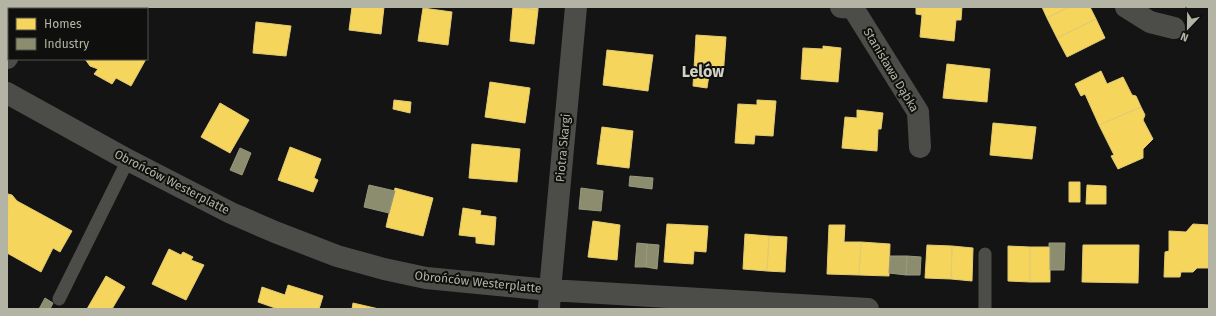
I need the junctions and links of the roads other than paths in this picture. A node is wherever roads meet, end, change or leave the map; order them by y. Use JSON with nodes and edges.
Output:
{"nodes":[{"id":1,"x":576,"y":7,"type":"edge"},
{"id":2,"x":842,"y":7,"type":"edge"},
{"id":3,"x":1126,"y":7,"type":"edge"},
{"id":4,"x":1174,"y":28,"type":"dead end"},
{"id":5,"x":7,"y":93,"type":"edge"},
{"id":6,"x":920,"y":146,"type":"dead end"},
{"id":7,"x":128,"y":160,"type":"junction"},
{"id":8,"x":986,"y":254,"type":"dead end"},
{"id":9,"x":58,"y":299,"type":"dead end"},
{"id":10,"x":550,"y":299,"type":"edge"},
{"id":11,"x":868,"y":309,"type":"edge"},
{"id":12,"x":985,"y":309,"type":"edge"}],
"edges":[{"from":1,"to":10,"type":"street","name":"Piotra Skargi"},
{"from":2,"to":6,"type":"street","name":"Stanisława Dąbka"},
{"from":3,"to":4,"type":"street"},
{"from":5,"to":7,"type":"street","name":"Obrońców Westerplatte"},
{"from":7,"to":9,"type":"lane"},
{"from":7,"to":10,"type":"street","name":"Obrońców Westerplatte"},
{"from":8,"to":12,"type":"lane"},
{"from":10,"to":11,"type":"street","name":"Obrońców Westerplatte"}]}
